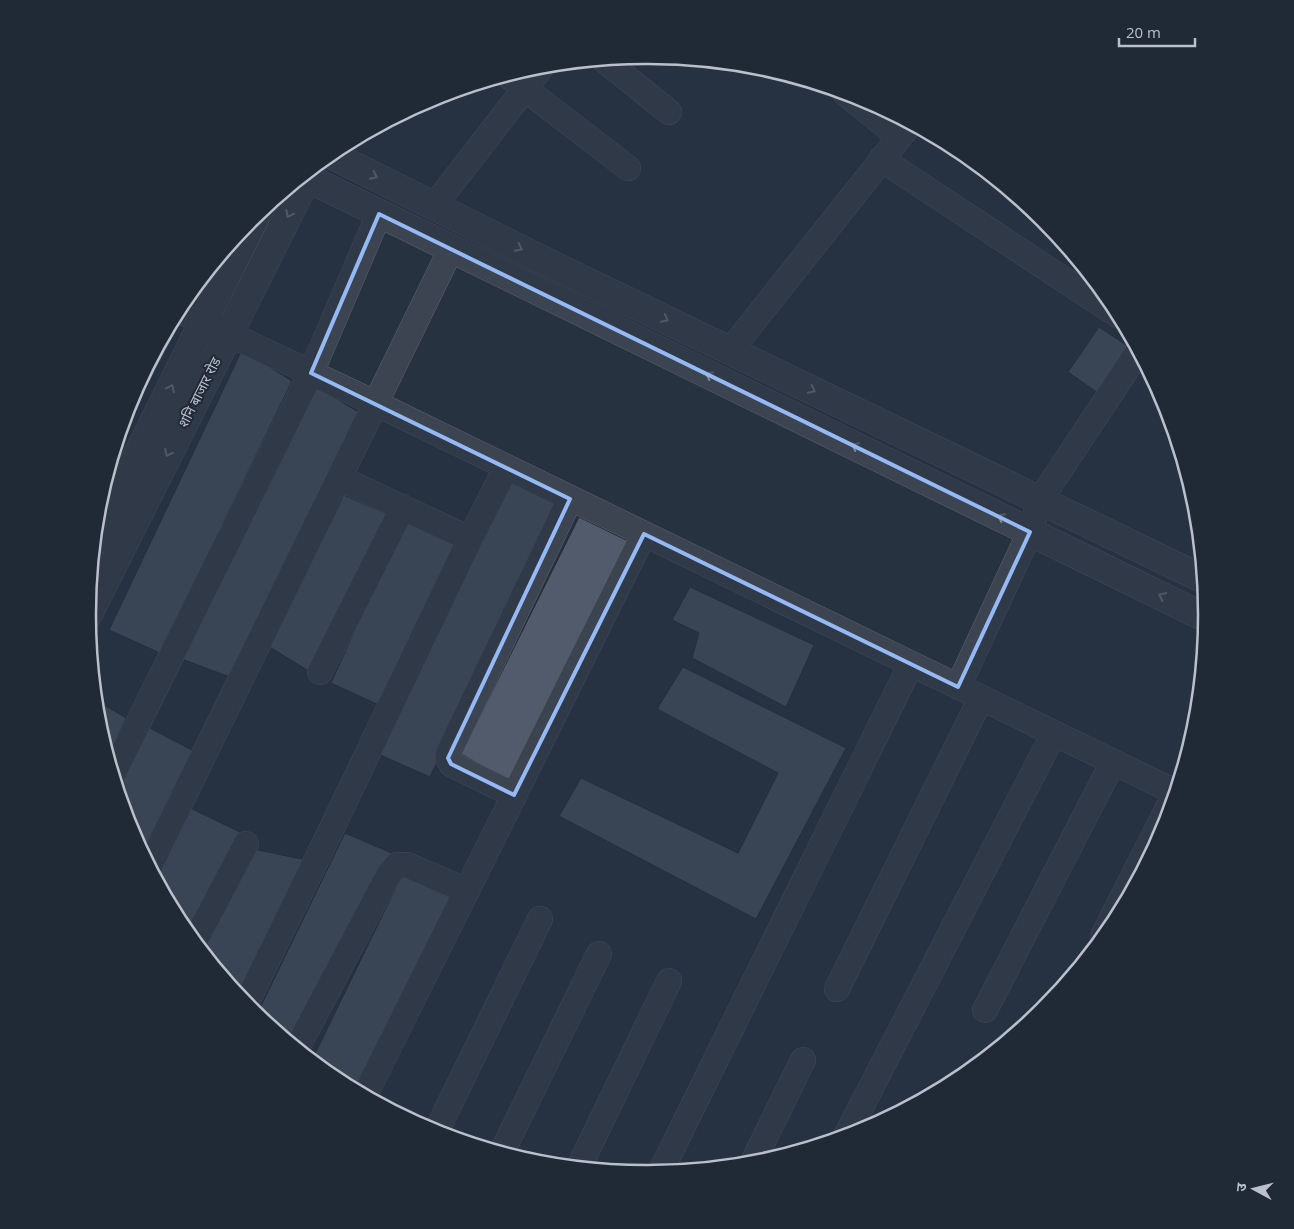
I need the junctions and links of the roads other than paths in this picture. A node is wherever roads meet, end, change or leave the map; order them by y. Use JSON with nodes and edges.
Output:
{"nodes":[{"id":1,"x":611,"y":65,"type":"edge"},
{"id":2,"x":516,"y":82,"type":"edge"},
{"id":3,"x":670,"y":112,"type":"dead end"},
{"id":4,"x":886,"y":119,"type":"edge"},
{"id":5,"x":904,"y":130,"type":"edge"},
{"id":6,"x":339,"y":158,"type":"edge"},
{"id":7,"x":881,"y":159,"type":"junction"},
{"id":8,"x":628,"y":168,"type":"dead end"},
{"id":9,"x":312,"y":178,"type":"edge"},
{"id":10,"x":301,"y":186,"type":"edge"},
{"id":11,"x":434,"y":206,"type":"junction"},
{"id":12,"x":379,"y":214,"type":"junction"},
{"id":13,"x":244,"y":240,"type":"edge"},
{"id":14,"x":451,"y":249,"type":"junction"},
{"id":15,"x":1102,"y":305,"type":"edge"},
{"id":16,"x":186,"y":314,"type":"edge"},
{"id":17,"x":203,"y":322,"type":"junction"},
{"id":18,"x":228,"y":334,"type":"junction"},
{"id":19,"x":730,"y":351,"type":"junction"},
{"id":20,"x":1134,"y":358,"type":"edge"},
{"id":21,"x":311,"y":373,"type":"junction"},
{"id":22,"x":375,"y":403,"type":"junction"},
{"id":23,"x":506,"y":468,"type":"junction"},
{"id":24,"x":339,"y":478,"type":"junction"},
{"id":25,"x":570,"y":499,"type":"junction"},
{"id":26,"x":1040,"y":500,"type":"junction"},
{"id":27,"x":402,"y":507,"type":"junction"},
{"id":28,"x":105,"y":522,"type":"edge"},
{"id":29,"x":1030,"y":532,"type":"junction"},
{"id":30,"x":644,"y":534,"type":"junction"},
{"id":31,"x":470,"y":539,"type":"junction"},
{"id":32,"x":1197,"y":576,"type":"edge"},
{"id":33,"x":96,"y":598,"type":"edge"},
{"id":34,"x":1198,"y":614,"type":"edge"},
{"id":35,"x":911,"y":664,"type":"junction"},
{"id":36,"x":320,"y":672,"type":"dead end"},
{"id":37,"x":958,"y":687,"type":"junction"},
{"id":38,"x":981,"y":698,"type":"junction"},
{"id":39,"x":1054,"y":733,"type":"junction"},
{"id":40,"x":1113,"y":762,"type":"junction"},
{"id":41,"x":118,"y":766,"type":"edge"},
{"id":42,"x":1170,"y":789,"type":"edge"},
{"id":43,"x":514,"y":795,"type":"junction"},
{"id":44,"x":246,"y":844,"type":"dead end"},
{"id":45,"x":153,"y":858,"type":"edge"},
{"id":46,"x":466,"y":891,"type":"junction"},
{"id":47,"x":540,"y":919,"type":"dead end"},
{"id":48,"x":199,"y":934,"type":"edge"},
{"id":49,"x":599,"y":954,"type":"dead end"},
{"id":50,"x":669,"y":981,"type":"dead end"},
{"id":51,"x":837,"y":989,"type":"dead end"},
{"id":52,"x":250,"y":996,"type":"edge"},
{"id":53,"x":986,"y":1010,"type":"dead end"},
{"id":54,"x":300,"y":1042,"type":"edge"},
{"id":55,"x":803,"y":1060,"type":"dead end"},
{"id":56,"x":368,"y":1089,"type":"edge"},
{"id":57,"x":440,"y":1124,"type":"edge"},
{"id":58,"x":851,"y":1126,"type":"edge"},
{"id":59,"x":505,"y":1146,"type":"edge"},
{"id":60,"x":757,"y":1154,"type":"edge"},
{"id":61,"x":582,"y":1162,"type":"edge"},
{"id":62,"x":664,"y":1165,"type":"edge"}],
"edges":[{"from":1,"to":3,"type":"street"},
{"from":2,"to":8,"type":"street"},
{"from":2,"to":11,"type":"street"},
{"from":4,"to":5,"type":"street"},
{"from":5,"to":7,"type":"street"},
{"from":6,"to":11,"type":"street","one_way":true},
{"from":7,"to":15,"type":"street"},
{"from":7,"to":19,"type":"street"},
{"from":9,"to":12,"type":"street"},
{"from":10,"to":18,"type":"street","name":"शनि बाजार रोड","one_way":true},
{"from":11,"to":19,"type":"street","one_way":true},
{"from":12,"to":14,"type":"street"},
{"from":12,"to":21,"type":"street"},
{"from":13,"to":17,"type":"street","name":"शनि बाजार रोड"},
{"from":14,"to":22,"type":"street"},
{"from":29,"to":14,"type":"street","one_way":true},
{"from":16,"to":17,"type":"street"},
{"from":17,"to":18,"type":"street"},
{"from":28,"to":17,"type":"street","name":"शनि बाजार रोड","one_way":true},
{"from":18,"to":21,"type":"street"},
{"from":18,"to":33,"type":"street","name":"शनि बाजार रोड","one_way":true},
{"from":19,"to":26,"type":"street","one_way":true},
{"from":20,"to":26,"type":"street"},
{"from":21,"to":22,"type":"street"},
{"from":21,"to":41,"type":"street"},
{"from":22,"to":23,"type":"street"},
{"from":22,"to":24,"type":"street"},
{"from":23,"to":25,"type":"street"},
{"from":23,"to":31,"type":"street"},
{"from":24,"to":27,"type":"street"},
{"from":24,"to":45,"type":"street"},
{"from":25,"to":30,"type":"street"},
{"from":25,"to":43,"type":"street"},
{"from":26,"to":29,"type":"street"},
{"from":26,"to":32,"type":"street"},
{"from":27,"to":31,"type":"street"},
{"from":27,"to":36,"type":"street"},
{"from":34,"to":29,"type":"street","one_way":true},
{"from":29,"to":37,"type":"street"},
{"from":30,"to":35,"type":"street"},
{"from":30,"to":43,"type":"street"},
{"from":31,"to":52,"type":"street"},
{"from":35,"to":37,"type":"street"},
{"from":35,"to":62,"type":"street"},
{"from":37,"to":38,"type":"street"},
{"from":38,"to":39,"type":"street"},
{"from":38,"to":51,"type":"street"},
{"from":39,"to":40,"type":"street"},
{"from":39,"to":58,"type":"street"},
{"from":40,"to":42,"type":"street"},
{"from":40,"to":53,"type":"street"},
{"from":43,"to":46,"type":"street"},
{"from":44,"to":48,"type":"street"},
{"from":46,"to":54,"type":"street"},
{"from":46,"to":56,"type":"street"},
{"from":47,"to":57,"type":"street"},
{"from":49,"to":59,"type":"street"},
{"from":50,"to":61,"type":"street"},
{"from":55,"to":60,"type":"street"}]}
